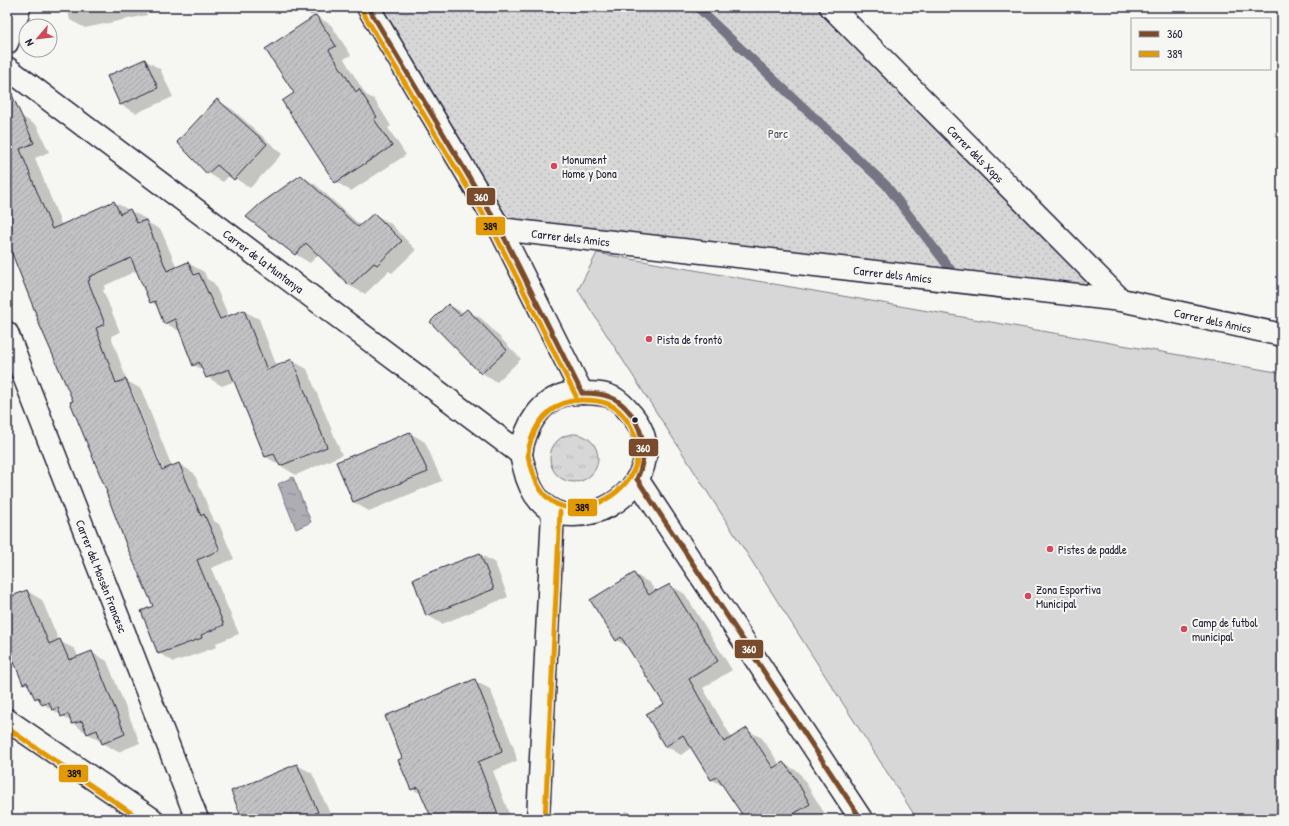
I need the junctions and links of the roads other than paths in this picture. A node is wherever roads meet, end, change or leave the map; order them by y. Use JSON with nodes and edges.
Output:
{"nodes":[{"id":1,"x":19,"y":7,"type":"edge"},
{"id":2,"x":368,"y":7,"type":"edge"},
{"id":3,"x":831,"y":7,"type":"edge"},
{"id":4,"x":7,"y":43,"type":"edge"},
{"id":5,"x":7,"y":68,"type":"edge"},
{"id":6,"x":500,"y":228,"type":"junction"},
{"id":7,"x":1122,"y":300,"type":"junction"},
{"id":8,"x":7,"y":333,"type":"edge"},
{"id":9,"x":1282,"y":335,"type":"edge"},
{"id":10,"x":582,"y":393,"type":"junction"},
{"id":11,"x":521,"y":454,"type":"junction"},
{"id":12,"x":638,"y":479,"type":"junction"},
{"id":13,"x":553,"y":512,"type":"junction"},
{"id":14,"x":7,"y":720,"type":"edge"},
{"id":15,"x":152,"y":819,"type":"edge"},
{"id":16,"x":197,"y":819,"type":"edge"},
{"id":17,"x":538,"y":819,"type":"edge"},
{"id":18,"x":861,"y":819,"type":"edge"}],
"edges":[{"from":1,"to":4,"type":"street"},
{"from":2,"to":6,"type":"street"},
{"from":3,"to":7,"type":"street","name":"Carrer dels Xops"},
{"from":5,"to":11,"type":"street","name":"Carrer de la Muntanya"},
{"from":6,"to":7,"type":"street","name":"Carrer dels Amics"},
{"from":6,"to":10,"type":"street"},
{"from":7,"to":9,"type":"street","name":"Carrer dels Amics"},
{"from":8,"to":16,"type":"street","name":"Carrer del Mossèn Francesc"},
{"from":10,"to":11,"type":"street"},
{"from":10,"to":12,"type":"street"},
{"from":11,"to":13,"type":"street"},
{"from":12,"to":13,"type":"street"},
{"from":12,"to":18,"type":"street"},
{"from":13,"to":17,"type":"street"},
{"from":14,"to":15,"type":"street"}]}
